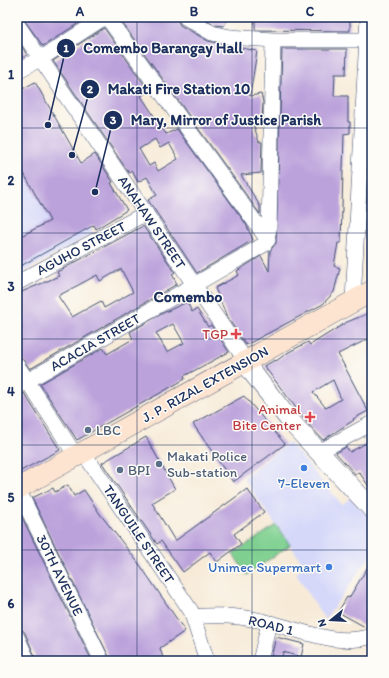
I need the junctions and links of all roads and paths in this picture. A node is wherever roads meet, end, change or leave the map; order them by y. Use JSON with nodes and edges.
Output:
{"nodes":[{"id":1,"x":106,"y":17,"type":"edge"},
{"id":2,"x":185,"y":17,"type":"edge"},
{"id":3,"x":368,"y":17,"type":"edge"},
{"id":4,"x":17,"y":24,"type":"edge"},
{"id":5,"x":273,"y":40,"type":"junction"},
{"id":6,"x":366,"y":40,"type":"junction"},
{"id":7,"x":40,"y":59,"type":"junction"},
{"id":8,"x":17,"y":71,"type":"edge"},
{"id":9,"x":367,"y":149,"type":"edge"},
{"id":10,"x":146,"y":213,"type":"junction"},
{"id":11,"x":268,"y":240,"type":"junction"},
{"id":12,"x":17,"y":283,"type":"edge"},
{"id":13,"x":194,"y":284,"type":"junction"},
{"id":14,"x":372,"y":291,"type":"edge"},
{"id":15,"x":353,"y":302,"type":"junction"},
{"id":16,"x":246,"y":361,"type":"junction"},
{"id":17,"x":17,"y":366,"type":"edge"},
{"id":18,"x":22,"y":385,"type":"edge"},
{"id":19,"x":372,"y":423,"type":"edge"},
{"id":20,"x":319,"y":452,"type":"junction"},
{"id":21,"x":80,"y":454,"type":"junction"},
{"id":22,"x":17,"y":489,"type":"edge"},
{"id":23,"x":372,"y":509,"type":"edge"},
{"id":24,"x":194,"y":617,"type":"junction"},
{"id":25,"x":269,"y":623,"type":"junction"},
{"id":26,"x":372,"y":636,"type":"edge"},
{"id":27,"x":17,"y":637,"type":"edge"},
{"id":28,"x":28,"y":661,"type":"edge"},
{"id":29,"x":102,"y":661,"type":"edge"},
{"id":30,"x":207,"y":661,"type":"edge"},
{"id":31,"x":260,"y":661,"type":"edge"}],
"edges":[{"from":1,"to":7,"type":"street"},
{"from":1,"to":11,"type":"street"},
{"from":2,"to":5,"type":"street"},
{"from":3,"to":6,"type":"street"},
{"from":4,"to":7,"type":"street","name":"ANAHAW STREET"},
{"from":5,"to":6,"type":"street"},
{"from":5,"to":11,"type":"street"},
{"from":6,"to":9,"type":"street"},
{"from":7,"to":8,"type":"street"},
{"from":7,"to":10,"type":"street","name":"ANAHAW STREET"},
{"from":9,"to":15,"type":"street"},
{"from":10,"to":12,"type":"street","name":"AGUHO STREET"},
{"from":10,"to":13,"type":"street","name":"ANAHAW STREET"},
{"from":11,"to":13,"type":"street","name":"ACACIA STREET"},
{"from":13,"to":16,"type":"street","name":"ANAHAW STREET"},
{"from":13,"to":18,"type":"street","name":"ACACIA STREET"},
{"from":14,"to":15,"type":"main road","name":"J. P. RIZAL EXTENSION"},
{"from":15,"to":16,"type":"main road","name":"J. P. RIZAL EXTENSION"},
{"from":16,"to":20,"type":"street"},
{"from":16,"to":21,"type":"main road","name":"J. P. RIZAL EXTENSION"},
{"from":17,"to":18,"type":"street","name":"TANGUILE STREET"},
{"from":18,"to":21,"type":"street","name":"TANGUILE STREET"},
{"from":19,"to":20,"type":"street"},
{"from":20,"to":23,"type":"street"},
{"from":21,"to":22,"type":"main road","name":"J. P. RIZAL EXTENSION"},
{"from":21,"to":24,"type":"street","name":"TANGUILE STREET"},
{"from":22,"to":29,"type":"street","name":"30TH AVENUE"},
{"from":24,"to":25,"type":"street","name":"ROAD 1"},
{"from":24,"to":30,"type":"street","name":"TANGUILE STREET"},
{"from":25,"to":26,"type":"street","name":"ROAD 1"},
{"from":25,"to":31,"type":"street"},
{"from":27,"to":28,"type":"street"}]}
